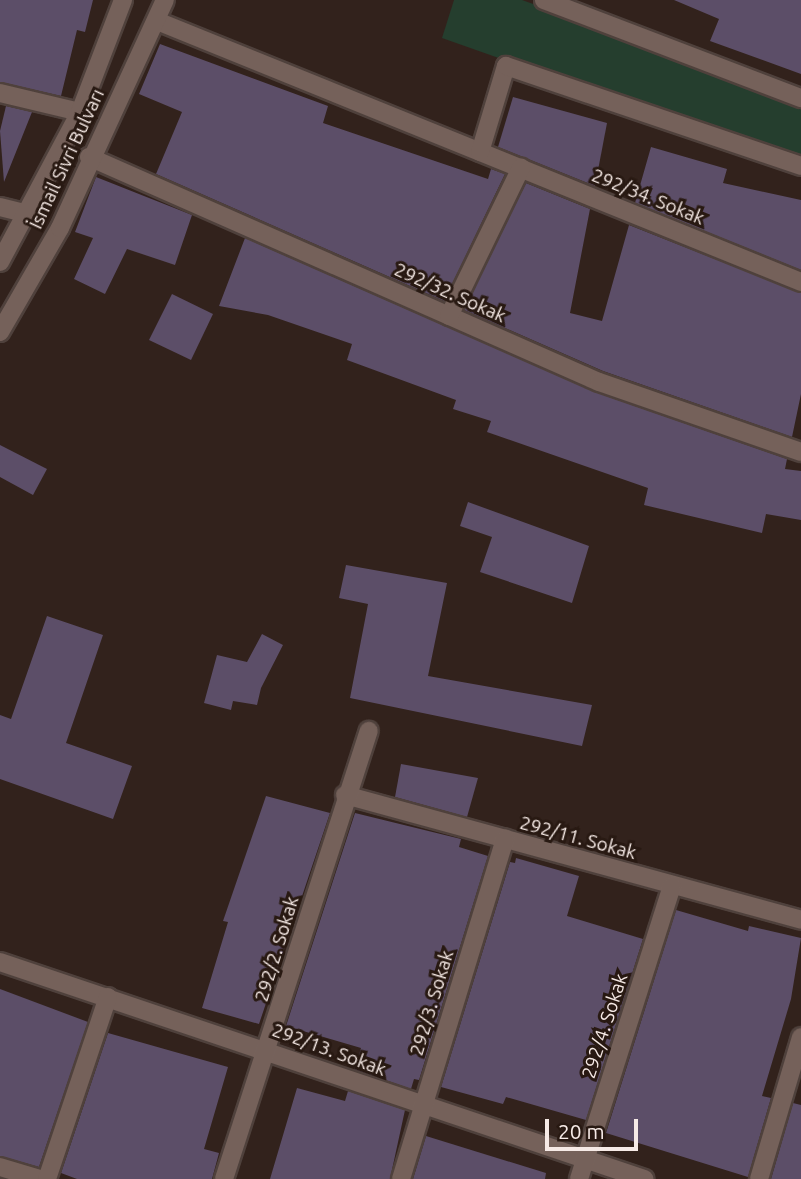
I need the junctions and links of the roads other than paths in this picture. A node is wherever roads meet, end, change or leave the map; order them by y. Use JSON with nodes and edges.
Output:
{"nodes":[{"id":1,"x":123,"y":0,"type":"edge"},
{"id":2,"x":165,"y":0,"type":"edge"},
{"id":3,"x":544,"y":0,"type":"edge"},
{"id":4,"x":157,"y":21,"type":"junction"},
{"id":5,"x":0,"y":93,"type":"edge"},
{"id":6,"x":801,"y":98,"type":"edge"},
{"id":7,"x":80,"y":112,"type":"junction"},
{"id":8,"x":480,"y":152,"type":"junction"},
{"id":9,"x":89,"y":158,"type":"junction"},
{"id":10,"x":801,"y":166,"type":"edge"},
{"id":11,"x":521,"y":168,"type":"junction"},
{"id":12,"x":0,"y":207,"type":"edge"},
{"id":13,"x":29,"y":214,"type":"junction"},
{"id":14,"x":0,"y":262,"type":"edge"},
{"id":15,"x":801,"y":282,"type":"edge"},
{"id":16,"x":449,"y":316,"type":"junction"},
{"id":17,"x":1,"y":329,"type":"edge"},
{"id":18,"x":801,"y":452,"type":"edge"},
{"id":19,"x":369,"y":731,"type":"dead end"},
{"id":20,"x":345,"y":794,"type":"junction"},
{"id":21,"x":505,"y":839,"type":"junction"},
{"id":22,"x":672,"y":885,"type":"junction"},
{"id":23,"x":801,"y":920,"type":"edge"},
{"id":24,"x":0,"y":962,"type":"edge"},
{"id":25,"x":108,"y":997,"type":"junction"},
{"id":26,"x":801,"y":1037,"type":"edge"},
{"id":27,"x":269,"y":1049,"type":"junction"},
{"id":28,"x":422,"y":1107,"type":"junction"},
{"id":29,"x":0,"y":1167,"type":"edge"},
{"id":30,"x":581,"y":1171,"type":"edge"},
{"id":31,"x":40,"y":1179,"type":"edge"},
{"id":32,"x":47,"y":1179,"type":"edge"},
{"id":33,"x":224,"y":1179,"type":"edge"},
{"id":34,"x":401,"y":1179,"type":"edge"},
{"id":35,"x":644,"y":1179,"type":"edge"},
{"id":36,"x":759,"y":1179,"type":"edge"}],
"edges":[{"from":1,"to":7,"type":"street","name":"İsmail Sivri Bulvarı"},
{"from":2,"to":4,"type":"street","name":"İsmail Sivri Bulvarı"},
{"from":3,"to":6,"type":"street"},
{"from":4,"to":8,"type":"street"},
{"from":4,"to":9,"type":"street","name":"İsmail Sivri Bulvarı"},
{"from":5,"to":7,"type":"street"},
{"from":7,"to":13,"type":"street","name":"İsmail Sivri Bulvarı"},
{"from":8,"to":10,"type":"street"},
{"from":8,"to":11,"type":"street","name":"292/34. Sokak"},
{"from":9,"to":16,"type":"street","name":"292/32. Sokak"},
{"from":9,"to":17,"type":"street","name":"İsmail Sivri Bulvarı"},
{"from":11,"to":15,"type":"street","name":"292/34. Sokak"},
{"from":11,"to":16,"type":"street"},
{"from":12,"to":13,"type":"street"},
{"from":13,"to":14,"type":"street","name":"İsmail Sivri Bulvarı"},
{"from":16,"to":18,"type":"street","name":"292/32. Sokak"},
{"from":19,"to":20,"type":"street","name":"292/2. Sokak"},
{"from":20,"to":21,"type":"street","name":"292/11. Sokak"},
{"from":20,"to":27,"type":"street","name":"292/2. Sokak"},
{"from":21,"to":22,"type":"street","name":"292/11. Sokak"},
{"from":21,"to":28,"type":"street","name":"292/3. Sokak"},
{"from":22,"to":23,"type":"street","name":"292/11. Sokak"},
{"from":22,"to":30,"type":"street","name":"292/4. Sokak"},
{"from":24,"to":25,"type":"street","name":"292/13. Sokak"},
{"from":25,"to":27,"type":"street","name":"292/13. Sokak"},
{"from":25,"to":32,"type":"street"},
{"from":26,"to":36,"type":"street"},
{"from":27,"to":28,"type":"street","name":"292/13. Sokak"},
{"from":27,"to":33,"type":"street","name":"292/2. Sokak"},
{"from":28,"to":30,"type":"street","name":"292/13. Sokak"},
{"from":28,"to":34,"type":"street","name":"292/3. Sokak"},
{"from":29,"to":31,"type":"street"},
{"from":30,"to":35,"type":"street","name":"292/13. Sokak"}]}
